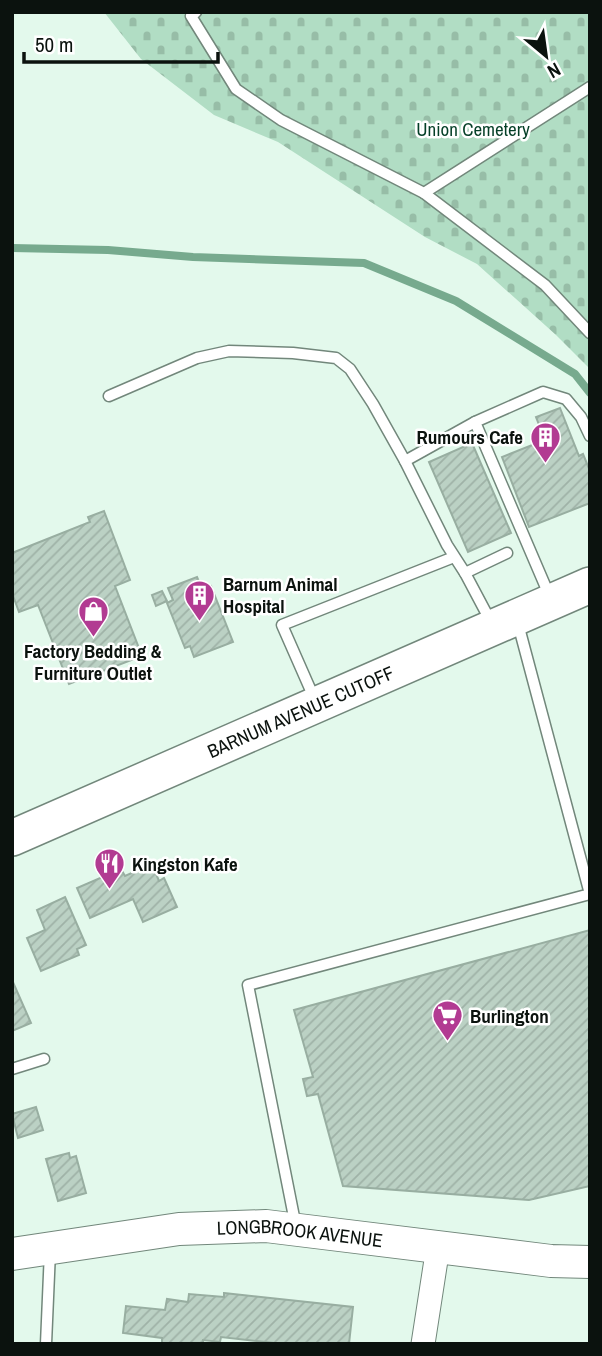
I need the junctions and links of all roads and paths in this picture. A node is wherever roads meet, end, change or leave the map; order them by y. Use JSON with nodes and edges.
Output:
{"nodes":[{"id":1,"x":196,"y":12,"type":"edge"},
{"id":2,"x":590,"y":87,"type":"edge"},
{"id":3,"x":425,"y":193,"type":"junction"},
{"id":4,"x":590,"y":333,"type":"edge"},
{"id":5,"x":109,"y":396,"type":"dead end"},
{"id":6,"x":475,"y":422,"type":"junction"},
{"id":7,"x":590,"y":436,"type":"edge"},
{"id":8,"x":405,"y":461,"type":"junction"},
{"id":9,"x":507,"y":553,"type":"dead end"},
{"id":10,"x":454,"y":557,"type":"junction"},
{"id":11,"x":465,"y":573,"type":"junction"},
{"id":12,"x":590,"y":585,"type":"edge"},
{"id":13,"x":552,"y":602,"type":"junction"},
{"id":14,"x":505,"y":623,"type":"junction"},
{"id":15,"x":317,"y":705,"type":"junction"},
{"id":16,"x":12,"y":838,"type":"edge"},
{"id":17,"x":44,"y":1059,"type":"dead end"},
{"id":18,"x":12,"y":1069,"type":"edge"},
{"id":19,"x":296,"y":1228,"type":"junction"},
{"id":20,"x":438,"y":1247,"type":"junction"},
{"id":21,"x":50,"y":1248,"type":"junction"},
{"id":22,"x":12,"y":1254,"type":"edge"},
{"id":23,"x":590,"y":1262,"type":"edge"},
{"id":24,"x":46,"y":1344,"type":"edge"},
{"id":25,"x":423,"y":1344,"type":"edge"}],
"edges":[{"from":1,"to":3,"type":"lane"},
{"from":2,"to":3,"type":"lane"},
{"from":3,"to":4,"type":"lane"},
{"from":5,"to":8,"type":"lane"},
{"from":6,"to":7,"type":"lane"},
{"from":6,"to":8,"type":"lane"},
{"from":6,"to":13,"type":"lane"},
{"from":8,"to":10,"type":"lane"},
{"from":9,"to":11,"type":"lane"},
{"from":10,"to":11,"type":"lane"},
{"from":10,"to":15,"type":"lane"},
{"from":11,"to":14,"type":"lane"},
{"from":12,"to":13,"type":"main road","name":"BARNUM AVENUE CUTOFF"},
{"from":13,"to":14,"type":"main road","name":"BARNUM AVENUE CUTOFF"},
{"from":14,"to":15,"type":"main road","name":"BARNUM AVENUE CUTOFF"},
{"from":14,"to":19,"type":"lane"},
{"from":15,"to":16,"type":"main road","name":"BARNUM AVENUE CUTOFF"},
{"from":17,"to":18,"type":"lane"},
{"from":19,"to":20,"type":"street","name":"LONGBROOK AVENUE"},
{"from":19,"to":21,"type":"street","name":"LONGBROOK AVENUE"},
{"from":20,"to":23,"type":"street","name":"LONGBROOK AVENUE"},
{"from":20,"to":25,"type":"street"},
{"from":21,"to":22,"type":"street","name":"LONGBROOK AVENUE"},
{"from":21,"to":24,"type":"lane"}]}
